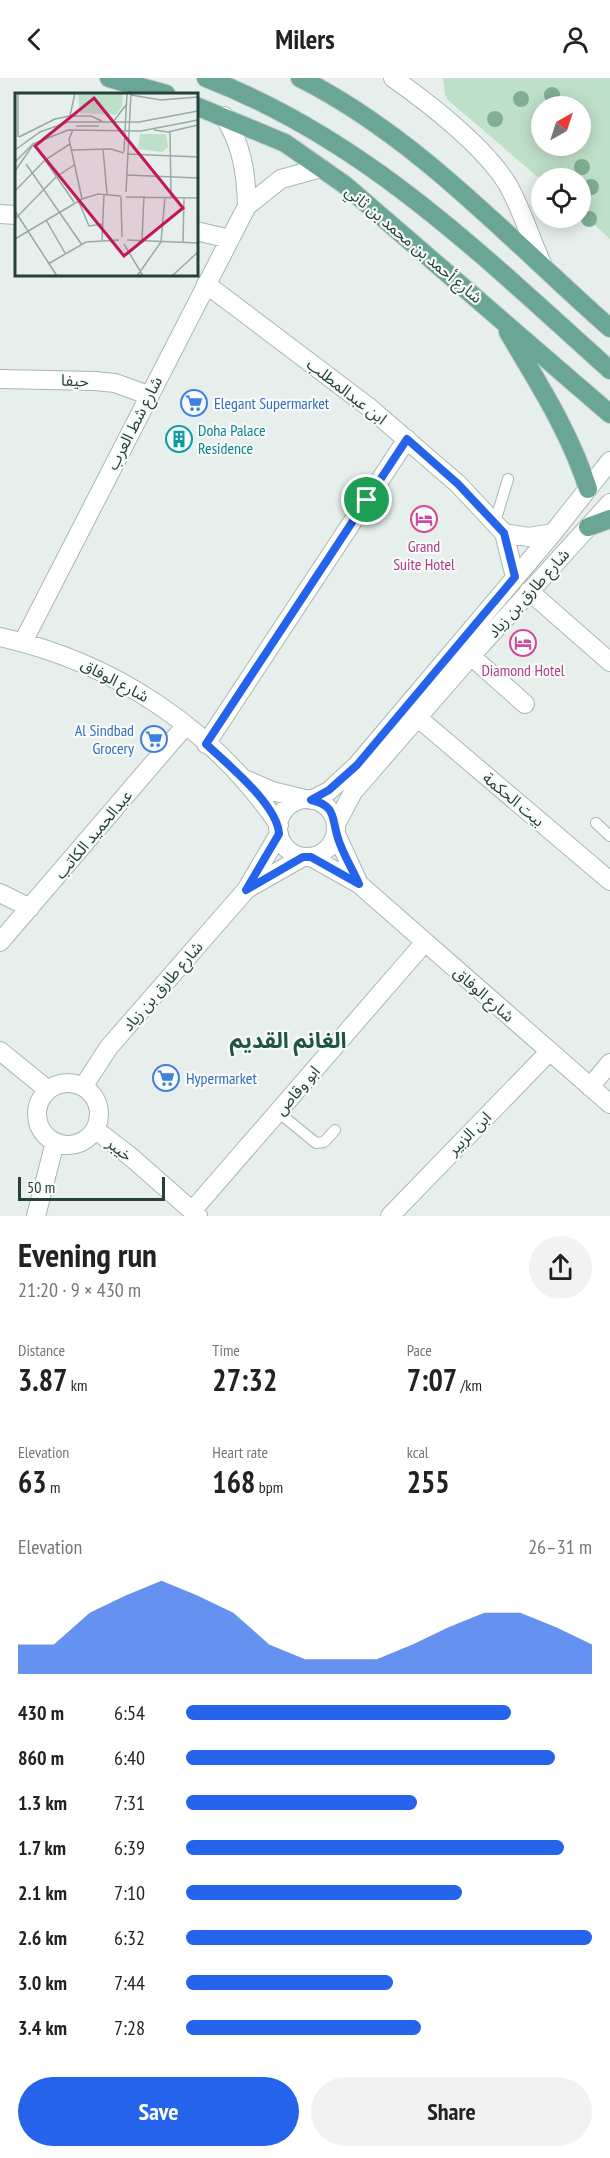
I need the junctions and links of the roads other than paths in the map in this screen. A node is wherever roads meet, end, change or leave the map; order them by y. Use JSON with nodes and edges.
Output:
{"nodes":[{"id":1,"x":109,"y":78,"type":"edge"},
{"id":2,"x":206,"y":78,"type":"edge"},
{"id":3,"x":300,"y":78,"type":"edge"},
{"id":4,"x":393,"y":78,"type":"edge"},
{"id":5,"x":419,"y":78,"type":"edge"},
{"id":6,"x":162,"y":93,"type":"edge"},
{"id":7,"x":424,"y":100,"type":"junction"},
{"id":8,"x":198,"y":107,"type":"edge"},
{"id":9,"x":224,"y":116,"type":"junction"},
{"id":10,"x":321,"y":168,"type":"junction"},
{"id":11,"x":248,"y":206,"type":"junction"},
{"id":12,"x":0,"y":214,"type":"edge"},
{"id":13,"x":15,"y":215,"type":"edge"},
{"id":14,"x":198,"y":231,"type":"edge"},
{"id":15,"x":230,"y":239,"type":"junction"},
{"id":16,"x":543,"y":266,"type":"junction"},
{"id":17,"x":206,"y":284,"type":"junction"},
{"id":18,"x":500,"y":318,"type":"junction"},
{"id":19,"x":608,"y":324,"type":"edge"},
{"id":20,"x":610,"y":370,"type":"edge"},
{"id":21,"x":0,"y":379,"type":"edge"},
{"id":22,"x":148,"y":395,"type":"junction"},
{"id":23,"x":610,"y":414,"type":"edge"},
{"id":24,"x":407,"y":439,"type":"junction"},
{"id":25,"x":610,"y":461,"type":"edge"},
{"id":26,"x":508,"y":479,"type":"dead end"},
{"id":27,"x":588,"y":489,"type":"junction"},
{"id":28,"x":610,"y":503,"type":"edge"},
{"id":29,"x":610,"y":519,"type":"edge"},
{"id":30,"x":588,"y":527,"type":"junction"},
{"id":31,"x":500,"y":528,"type":"junction"},
{"id":32,"x":553,"y":533,"type":"junction"},
{"id":33,"x":515,"y":577,"type":"junction"},
{"id":34,"x":529,"y":591,"type":"junction"},
{"id":35,"x":0,"y":637,"type":"edge"},
{"id":36,"x":23,"y":642,"type":"junction"},
{"id":37,"x":471,"y":656,"type":"junction"},
{"id":38,"x":610,"y":662,"type":"edge"},
{"id":39,"x":525,"y":704,"type":"dead end"},
{"id":40,"x":417,"y":717,"type":"junction"},
{"id":41,"x":186,"y":725,"type":"junction"},
{"id":42,"x":206,"y":744,"type":"junction"},
{"id":43,"x":241,"y":777,"type":"junction"},
{"id":44,"x":308,"y":799,"type":"junction"},
{"id":45,"x":596,"y":823,"type":"dead end"},
{"id":46,"x":279,"y":829,"type":"junction"},
{"id":47,"x":336,"y":829,"type":"junction"},
{"id":48,"x":610,"y":836,"type":"edge"},
{"id":49,"x":307,"y":857,"type":"junction"},
{"id":50,"x":610,"y":881,"type":"edge"},
{"id":51,"x":359,"y":884,"type":"junction"},
{"id":52,"x":246,"y":890,"type":"junction"},
{"id":53,"x":0,"y":892,"type":"edge"},
{"id":54,"x":30,"y":908,"type":"junction"},
{"id":55,"x":0,"y":942,"type":"edge"},
{"id":56,"x":425,"y":942,"type":"junction"},
{"id":57,"x":0,"y":1051,"type":"edge"},
{"id":58,"x":550,"y":1052,"type":"junction"},
{"id":59,"x":610,"y":1063,"type":"edge"},
{"id":60,"x":83,"y":1087,"type":"junction"},
{"id":61,"x":590,"y":1087,"type":"junction"},
{"id":62,"x":48,"y":1090,"type":"junction"},
{"id":63,"x":610,"y":1104,"type":"edge"},
{"id":64,"x":278,"y":1112,"type":"junction"},
{"id":65,"x":96,"y":1130,"type":"junction"},
{"id":66,"x":335,"y":1130,"type":"dead end"},
{"id":67,"x":55,"y":1142,"type":"junction"},
{"id":68,"x":195,"y":1213,"type":"edge"},
{"id":69,"x":36,"y":1216,"type":"edge"},
{"id":70,"x":390,"y":1216,"type":"edge"}],
"edges":[{"from":1,"to":6,"type":"main road"},
{"from":2,"to":20,"type":"main road"},
{"from":3,"to":16,"type":"main road"},
{"from":4,"to":7,"type":"street"},
{"from":5,"to":7,"type":"street"},
{"from":7,"to":16,"type":"street"},
{"from":8,"to":9,"type":"main road","name":"شارع أحمد بن محمد بن ثاني"},
{"from":9,"to":10,"type":"main road","name":"شارع أحمد بن محمد بن ثاني"},
{"from":9,"to":11,"type":"street"},
{"from":10,"to":11,"type":"street","name":"شارع شط العرب"},
{"from":10,"to":18,"type":"main road","name":"شارع أحمد بن محمد بن ثاني"},
{"from":11,"to":15,"type":"street","name":"شارع شط العرب"},
{"from":12,"to":13,"type":"street"},
{"from":14,"to":15,"type":"street"},
{"from":15,"to":17,"type":"street","name":"شارع شط العرب"},
{"from":16,"to":19,"type":"main road"},
{"from":17,"to":22,"type":"street","name":"شارع شط العرب"},
{"from":17,"to":24,"type":"street","name":"ابن عبدالمطلب"},
{"from":18,"to":23,"type":"main road","name":"شارع أحمد بن محمد بن ثاني"},
{"from":18,"to":27,"type":"main road"},
{"from":21,"to":22,"type":"street","name":"حيفا"},
{"from":22,"to":36,"type":"street","name":"شارع شط العرب"},
{"from":24,"to":31,"type":"street","name":"ابن عبدالمطلب"},
{"from":24,"to":42,"type":"street"},
{"from":25,"to":27,"type":"street","name":"شارع طارق بن زياد"},
{"from":26,"to":31,"type":"lane"},
{"from":27,"to":32,"type":"street","name":"شارع طارق بن زياد"},
{"from":28,"to":30,"type":"street","name":"شارع طارق بن زياد"},
{"from":29,"to":30,"type":"main road"},
{"from":30,"to":34,"type":"street","name":"شارع طارق بن زياد"},
{"from":31,"to":32,"type":"street"},
{"from":31,"to":33,"type":"street"},
{"from":32,"to":33,"type":"street","name":"شارع طارق بن زياد"},
{"from":33,"to":44,"type":"street","name":"شارع طارق بن زياد"},
{"from":34,"to":37,"type":"street","name":"شارع طارق بن زياد"},
{"from":34,"to":38,"type":"street"},
{"from":35,"to":36,"type":"street","name":"شارع الوفاق"},
{"from":36,"to":41,"type":"street","name":"شارع الوفاق"},
{"from":37,"to":39,"type":"street"},
{"from":37,"to":40,"type":"street","name":"شارع طارق بن زياد"},
{"from":40,"to":47,"type":"street","name":"شارع طارق بن زياد"},
{"from":40,"to":50,"type":"street","name":"بيت الحكمة"},
{"from":41,"to":42,"type":"street","name":"شارع الوفاق"},
{"from":41,"to":54,"type":"street","name":"عبدالحميد الكاتب"},
{"from":42,"to":43,"type":"street","name":"شارع الوفاق"},
{"from":43,"to":44,"type":"street","name":"شارع الوفاق"},
{"from":43,"to":46,"type":"street","name":"شارع الوفاق"},
{"from":44,"to":46,"type":"street"},
{"from":44,"to":47,"type":"street"},
{"from":45,"to":48,"type":"lane"},
{"from":46,"to":49,"type":"street"},
{"from":46,"to":52,"type":"street","name":"شارع طارق بن زياد"},
{"from":47,"to":49,"type":"street"},
{"from":47,"to":51,"type":"street","name":"شارع الوفاق"},
{"from":49,"to":51,"type":"street","name":"شارع الوفاق"},
{"from":49,"to":52,"type":"street","name":"شارع طارق بن زياد"},
{"from":51,"to":56,"type":"street","name":"شارع الوفاق"},
{"from":52,"to":60,"type":"street","name":"شارع طارق بن زياد"},
{"from":53,"to":54,"type":"street"},
{"from":54,"to":55,"type":"street","name":"عبدالحميد الكاتب"},
{"from":56,"to":58,"type":"street","name":"شارع الوفاق"},
{"from":56,"to":64,"type":"street","name":"ابو وقاص"},
{"from":57,"to":62,"type":"street"},
{"from":58,"to":61,"type":"street","name":"شارع الوفاق"},
{"from":58,"to":70,"type":"street","name":"ابن الزبير"},
{"from":59,"to":61,"type":"street"},
{"from":60,"to":62,"type":"street"},
{"from":60,"to":65,"type":"street"},
{"from":61,"to":63,"type":"street","name":"شارع الوفاق"},
{"from":62,"to":67,"type":"street"},
{"from":64,"to":66,"type":"lane"},
{"from":64,"to":68,"type":"street","name":"ابو وقاص"},
{"from":65,"to":67,"type":"street"},
{"from":65,"to":68,"type":"street","name":"خيبر"},
{"from":67,"to":69,"type":"street"}]}
